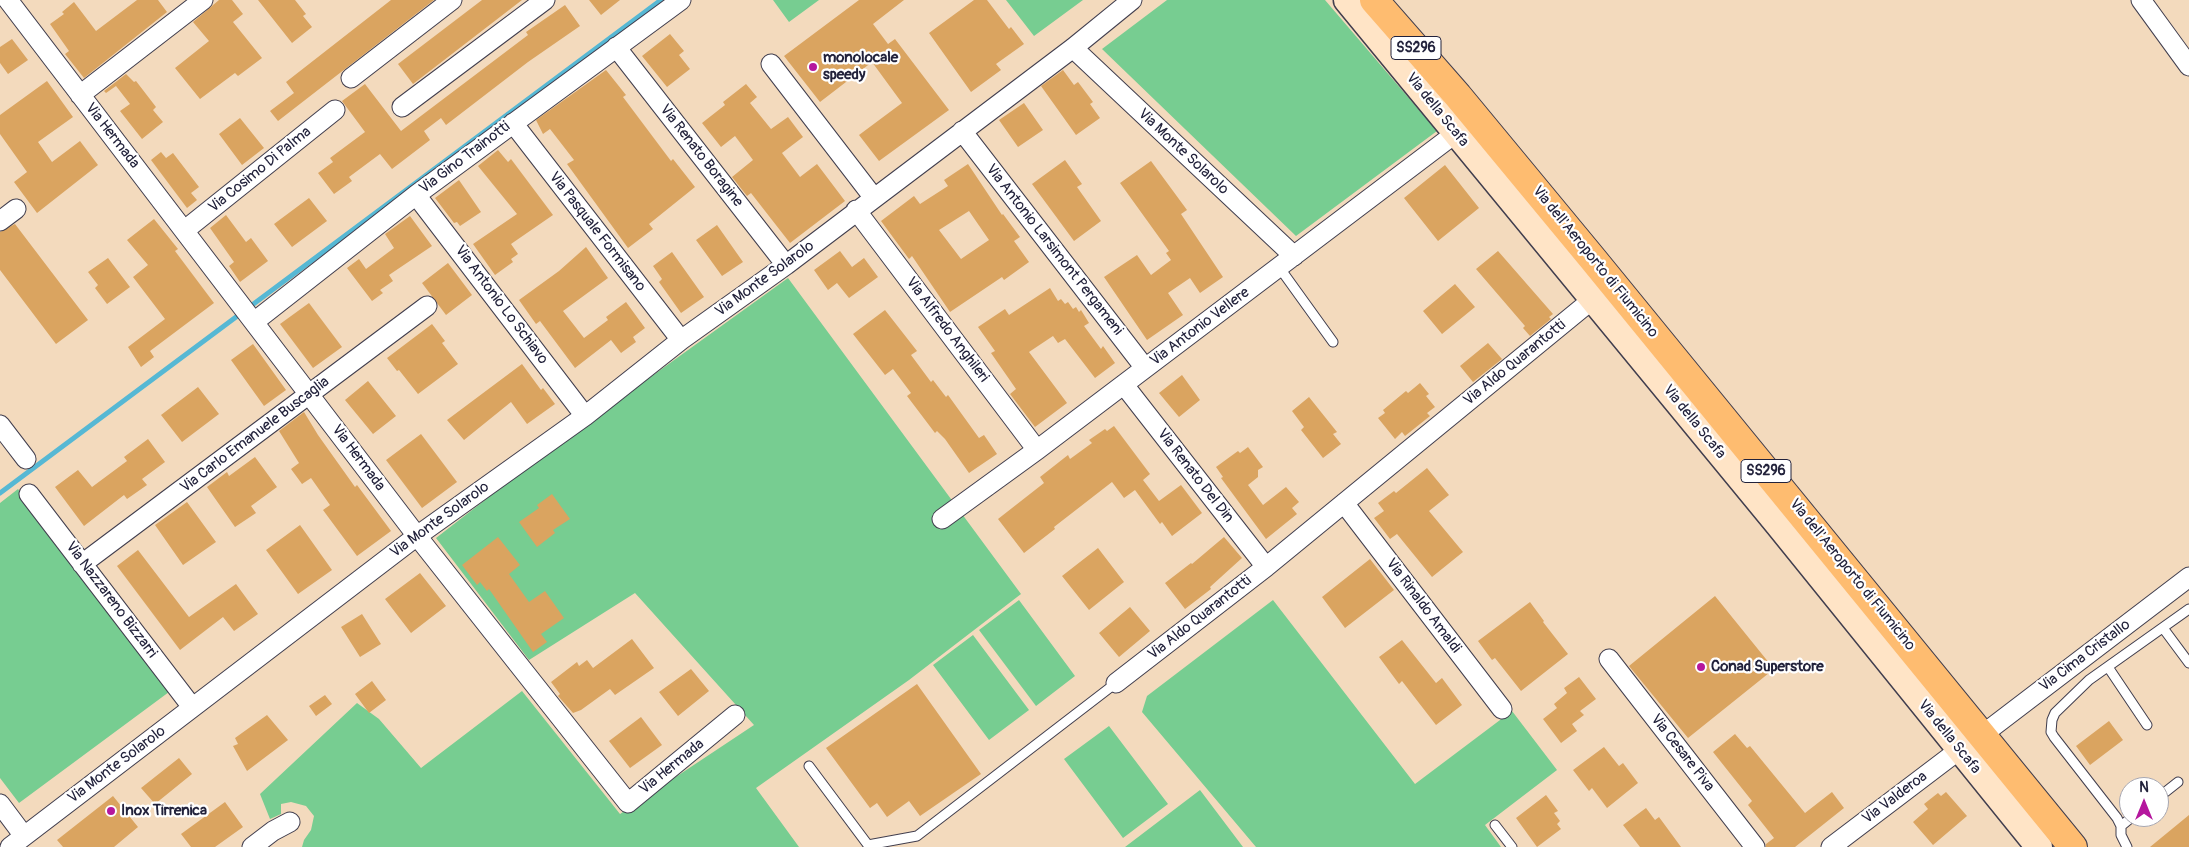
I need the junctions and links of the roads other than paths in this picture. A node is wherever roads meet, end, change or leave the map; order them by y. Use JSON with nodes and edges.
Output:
{"nodes":[{"id":1,"x":8,"y":0,"type":"edge"},
{"id":2,"x":204,"y":0,"type":"edge"},
{"id":3,"x":452,"y":0,"type":"edge"},
{"id":4,"x":545,"y":0,"type":"edge"},
{"id":5,"x":681,"y":0,"type":"edge"},
{"id":6,"x":1132,"y":0,"type":"edge"},
{"id":7,"x":1347,"y":0,"type":"edge"},
{"id":8,"x":1374,"y":0,"type":"edge"},
{"id":9,"x":1384,"y":0,"type":"edge"},
{"id":10,"x":2141,"y":0,"type":"edge"},
{"id":11,"x":616,"y":48,"type":"junction"},
{"id":12,"x":1073,"y":48,"type":"junction"},
{"id":13,"x":771,"y":64,"type":"dead end"},
{"id":14,"x":2189,"y":66,"type":"edge"},
{"id":15,"x":351,"y":78,"type":"dead end"},
{"id":16,"x":80,"y":95,"type":"junction"},
{"id":17,"x":1458,"y":96,"type":"junction"},
{"id":18,"x":402,"y":108,"type":"dead end"},
{"id":19,"x":335,"y":110,"type":"dead end"},
{"id":20,"x":512,"y":123,"type":"junction"},
{"id":21,"x":962,"y":131,"type":"junction"},
{"id":22,"x":1456,"y":133,"type":"junction"},
{"id":23,"x":416,"y":195,"type":"junction"},
{"id":24,"x":874,"y":198,"type":"junction"},
{"id":25,"x":16,"y":209,"type":"dead end"},
{"id":26,"x":856,"y":210,"type":"junction"},
{"id":27,"x":0,"y":221,"type":"edge"},
{"id":28,"x":185,"y":230,"type":"junction"},
{"id":29,"x":1286,"y":262,"type":"junction"},
{"id":30,"x":786,"y":265,"type":"junction"},
{"id":31,"x":1593,"y":299,"type":"junction"},
{"id":32,"x":427,"y":306,"type":"dead end"},
{"id":33,"x":252,"y":320,"type":"junction"},
{"id":34,"x":681,"y":340,"type":"junction"},
{"id":35,"x":1333,"y":342,"type":"dead end"},
{"id":36,"x":1145,"y":368,"type":"junction"},
{"id":37,"x":1124,"y":385,"type":"junction"},
{"id":38,"x":310,"y":394,"type":"junction"},
{"id":39,"x":585,"y":416,"type":"junction"},
{"id":40,"x":0,"y":425,"type":"edge"},
{"id":41,"x":1037,"y":450,"type":"junction"},
{"id":42,"x":26,"y":459,"type":"dead end"},
{"id":43,"x":29,"y":494,"type":"dead end"},
{"id":44,"x":1344,"y":503,"type":"junction"},
{"id":45,"x":942,"y":519,"type":"dead end"},
{"id":46,"x":417,"y":536,"type":"junction"},
{"id":47,"x":82,"y":564,"type":"junction"},
{"id":48,"x":1266,"y":567,"type":"junction"},
{"id":49,"x":2189,"y":577,"type":"edge"},
{"id":50,"x":2189,"y":609,"type":"edge"},
{"id":51,"x":2162,"y":628,"type":"junction"},
{"id":52,"x":1609,"y":659,"type":"dead end"},
{"id":53,"x":2189,"y":662,"type":"edge"},
{"id":54,"x":2108,"y":667,"type":"junction"},
{"id":55,"x":1116,"y":683,"type":"joint"},
{"id":56,"x":192,"y":707,"type":"junction"},
{"id":57,"x":1502,"y":709,"type":"dead end"},
{"id":58,"x":735,"y":715,"type":"dead end"},
{"id":59,"x":2147,"y":725,"type":"dead end"},
{"id":60,"x":1982,"y":735,"type":"junction"},
{"id":61,"x":1959,"y":750,"type":"junction"},
{"id":62,"x":809,"y":766,"type":"dead end"},
{"id":63,"x":2178,"y":782,"type":"dead end"},
{"id":64,"x":2169,"y":789,"type":"edge"},
{"id":65,"x":0,"y":804,"type":"edge"},
{"id":66,"x":290,"y":822,"type":"dead end"},
{"id":67,"x":2119,"y":823,"type":"edge"},
{"id":68,"x":1495,"y":825,"type":"dead end"},
{"id":69,"x":2121,"y":827,"type":"edge"},
{"id":70,"x":18,"y":843,"type":"edge"},
{"id":71,"x":252,"y":847,"type":"edge"},
{"id":72,"x":1512,"y":847,"type":"edge"},
{"id":73,"x":1755,"y":847,"type":"edge"},
{"id":74,"x":1831,"y":847,"type":"edge"},
{"id":75,"x":2039,"y":847,"type":"edge"},
{"id":76,"x":2074,"y":847,"type":"edge"},
{"id":77,"x":2127,"y":847,"type":"edge"}],
"edges":[{"from":1,"to":16,"type":"street","name":"Via Hermada"},
{"from":2,"to":16,"type":"street"},
{"from":3,"to":15,"type":"street"},
{"from":4,"to":18,"type":"street"},
{"from":5,"to":11,"type":"street","name":"Via Gino Trainotti"},
{"from":6,"to":12,"type":"street","name":"Via Monte Solarolo"},
{"from":7,"to":22,"type":"street","name":"Via della Scafa"},
{"from":8,"to":17,"type":"main road","name":"Via dell'Aeroporto di Fiumicino","number":"SS296"},
{"from":9,"to":17,"type":"main road","name":"Via dell'Aeroporto di Fiumicino","number":"SS296"},
{"from":10,"to":14,"type":"street"},
{"from":11,"to":20,"type":"street","name":"Via Gino Trainotti"},
{"from":11,"to":30,"type":"street","name":"Via Renato Boragine"},
{"from":12,"to":21,"type":"street","name":"Via Monte Solarolo"},
{"from":12,"to":29,"type":"street","name":"Via Monte Solarolo"},
{"from":13,"to":24,"type":"street"},
{"from":16,"to":28,"type":"street","name":"Via Hermada"},
{"from":17,"to":60,"type":"main road","name":"Via dell'Aeroporto di Fiumicino","number":"SS296"},
{"from":19,"to":28,"type":"street","name":"Via Cosimo Di Palma"},
{"from":20,"to":23,"type":"street","name":"Via Gino Trainotti"},
{"from":20,"to":34,"type":"street","name":"Via Pasquale Formisano"},
{"from":21,"to":24,"type":"street","name":"Via Monte Solarolo"},
{"from":21,"to":36,"type":"street","name":"Via Antonio Larsimont Pergameni"},
{"from":22,"to":29,"type":"street","name":"Via Antonio Vellere"},
{"from":22,"to":31,"type":"street","name":"Via della Scafa"},
{"from":23,"to":33,"type":"street","name":"Via Gino Trainotti"},
{"from":23,"to":39,"type":"street","name":"Via Antonio Lo Schiavo"},
{"from":24,"to":26,"type":"street","name":"Via Monte Solarolo"},
{"from":25,"to":27,"type":"street"},
{"from":26,"to":30,"type":"street","name":"Via Monte Solarolo"},
{"from":26,"to":41,"type":"street","name":"Via Alfredo Anghileri"},
{"from":28,"to":33,"type":"street","name":"Via Hermada"},
{"from":29,"to":35,"type":"lane"},
{"from":29,"to":36,"type":"street","name":"Via Antonio Vellere"},
{"from":30,"to":34,"type":"street","name":"Via Monte Solarolo"},
{"from":31,"to":44,"type":"street","name":"Via Aldo Quarantotti"},
{"from":31,"to":61,"type":"street","name":"Via della Scafa"},
{"from":32,"to":38,"type":"street","name":"Via Carlo Emanuele Buscaglia"},
{"from":33,"to":38,"type":"street","name":"Via Hermada"},
{"from":34,"to":39,"type":"street","name":"Via Monte Solarolo"},
{"from":36,"to":37,"type":"street","name":"Via Antonio Vellere"},
{"from":37,"to":41,"type":"street","name":"Via Antonio Vellere"},
{"from":37,"to":48,"type":"street","name":"Via Renato Del Din"},
{"from":38,"to":46,"type":"street","name":"Via Hermada"},
{"from":38,"to":47,"type":"street","name":"Via Carlo Emanuele Buscaglia"},
{"from":39,"to":46,"type":"street","name":"Via Monte Solarolo"},
{"from":40,"to":42,"type":"street"},
{"from":41,"to":45,"type":"street","name":"Via Antonio Vellere"},
{"from":43,"to":47,"type":"street","name":"Via Nazzareno Bizzarri"},
{"from":44,"to":48,"type":"street","name":"Via Aldo Quarantotti"},
{"from":44,"to":57,"type":"street","name":"Via Rinaldo Amaldi"},
{"from":46,"to":56,"type":"street","name":"Via Monte Solarolo"},
{"from":46,"to":58,"type":"street","name":"Via Hermada"},
{"from":47,"to":56,"type":"street","name":"Via Nazzareno Bizzarri"},
{"from":48,"to":55,"type":"street","name":"Via Aldo Quarantotti"},
{"from":49,"to":60,"type":"street","name":"Via Cima Cristallo"},
{"from":50,"to":51,"type":"lane"},
{"from":51,"to":53,"type":"lane"},
{"from":51,"to":54,"type":"lane"},
{"from":52,"to":73,"type":"street","name":"Via Cesare Piva"},
{"from":54,"to":59,"type":"lane"},
{"from":54,"to":67,"type":"lane"},
{"from":55,"to":62,"type":"lane","name":"Via Aldo Quarantotti"},
{"from":56,"to":70,"type":"street","name":"Via Monte Solarolo"},
{"from":60,"to":76,"type":"main road","name":"Via dell'Aeroporto di Fiumicino","number":"SS296"},
{"from":61,"to":74,"type":"street","name":"Via Valderoa"},
{"from":61,"to":75,"type":"street","name":"Via della Scafa"},
{"from":63,"to":64,"type":"lane"},
{"from":65,"to":70,"type":"street"},
{"from":66,"to":71,"type":"street"},
{"from":68,"to":72,"type":"lane"},
{"from":69,"to":77,"type":"lane"}]}
